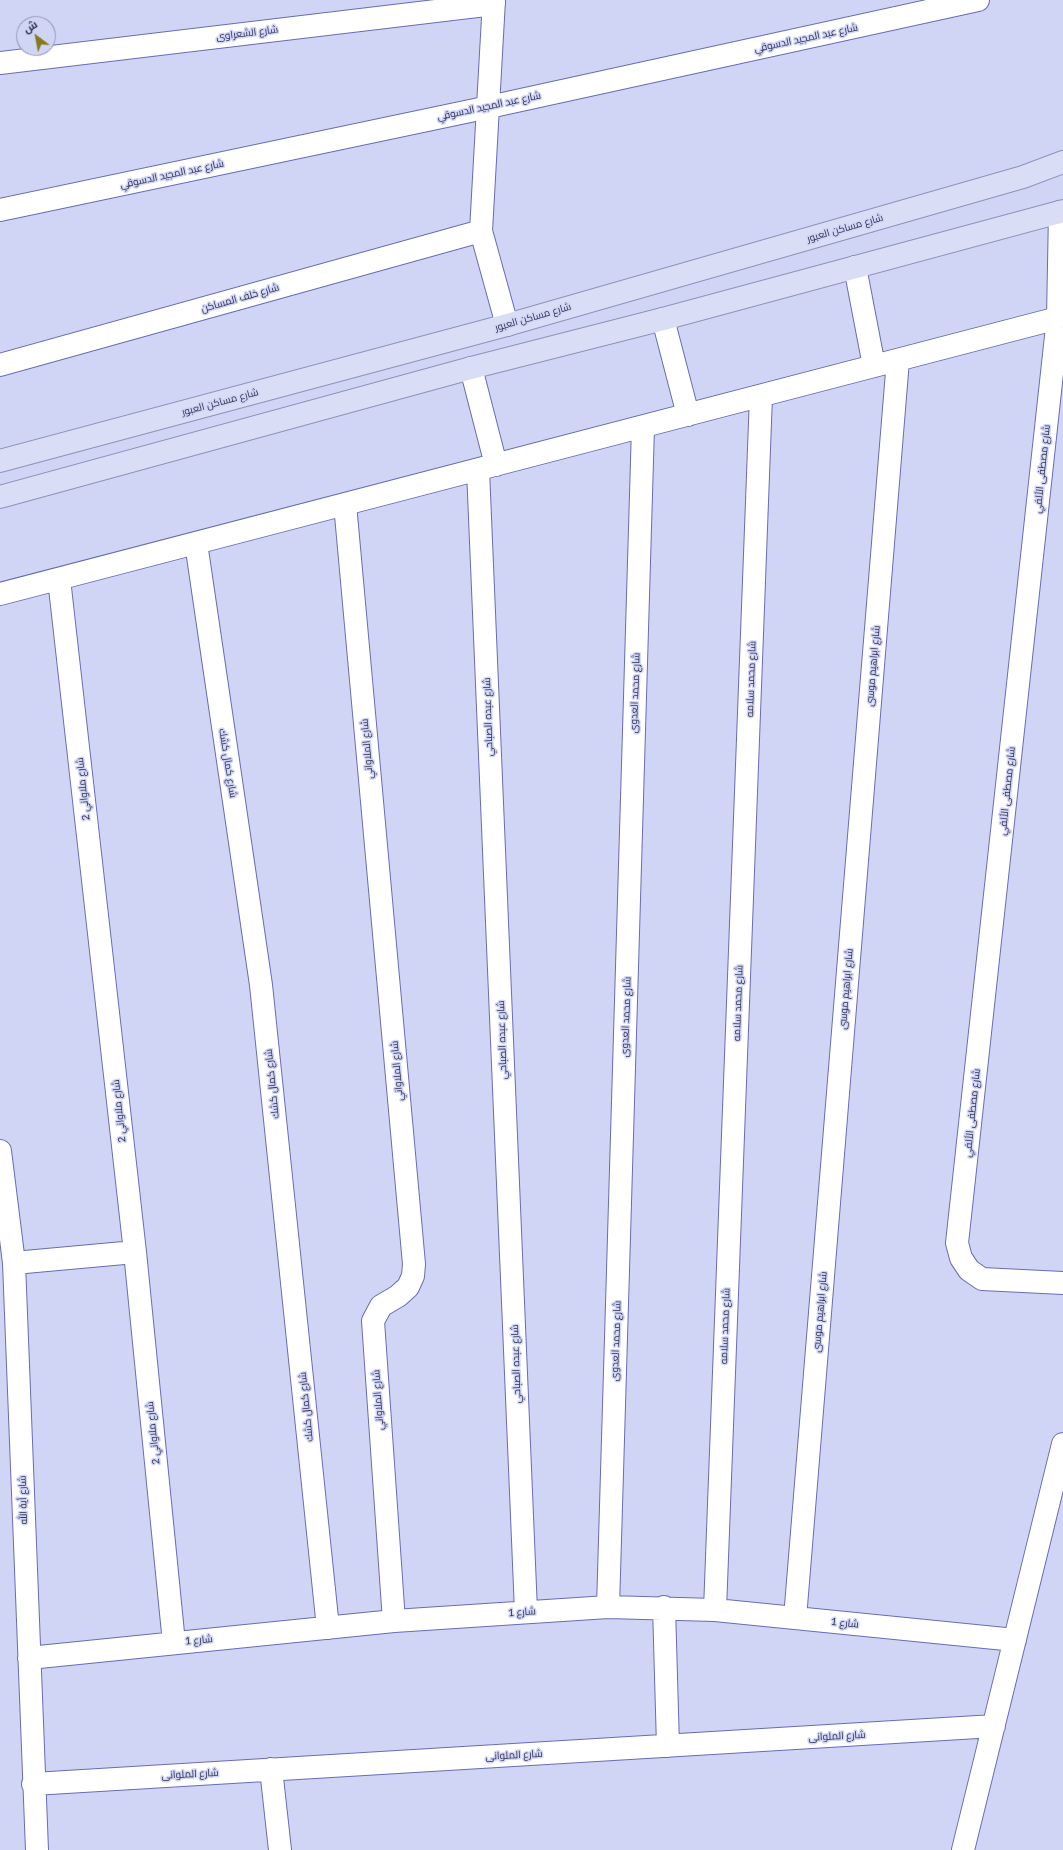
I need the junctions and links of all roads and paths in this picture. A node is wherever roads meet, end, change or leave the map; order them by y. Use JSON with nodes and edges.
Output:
{"nodes":[{"id":1,"x":978,"y":0,"type":"edge"},
{"id":2,"x":494,"y":2,"type":"edge"},
{"id":3,"x":0,"y":63,"type":"edge"},
{"id":4,"x":489,"y":107,"type":"junction"},
{"id":5,"x":1063,"y":162,"type":"edge"},
{"id":6,"x":0,"y":210,"type":"edge"},
{"id":7,"x":1062,"y":211,"type":"edge"},
{"id":8,"x":481,"y":231,"type":"junction"},
{"id":9,"x":855,"y":267,"type":"junction"},
{"id":10,"x":1058,"y":318,"type":"junction"},
{"id":11,"x":663,"y":319,"type":"junction"},
{"id":12,"x":507,"y":325,"type":"junction"},
{"id":13,"x":898,"y":360,"type":"junction"},
{"id":14,"x":0,"y":365,"type":"edge"},
{"id":15,"x":874,"y":366,"type":"junction"},
{"id":16,"x":471,"y":368,"type":"junction"},
{"id":17,"x":762,"y":396,"type":"junction"},
{"id":18,"x":688,"y":414,"type":"junction"},
{"id":19,"x":643,"y":427,"type":"junction"},
{"id":20,"x":0,"y":461,"type":"edge"},
{"id":21,"x":487,"y":467,"type":"junction"},
{"id":22,"x":0,"y":497,"type":"edge"},
{"id":23,"x":345,"y":504,"type":"junction"},
{"id":24,"x":196,"y":543,"type":"junction"},
{"id":25,"x":59,"y":579,"type":"junction"},
{"id":26,"x":0,"y":594,"type":"edge"},
{"id":27,"x":0,"y":1152,"type":"edge"},
{"id":28,"x":135,"y":1252,"type":"junction"},
{"id":29,"x":14,"y":1263,"type":"junction"},
{"id":30,"x":1063,"y":1284,"type":"edge"},
{"id":31,"x":1061,"y":1457,"type":"edge"},
{"id":32,"x":608,"y":1607,"type":"junction"},
{"id":33,"x":664,"y":1607,"type":"junction"},
{"id":34,"x":714,"y":1610,"type":"junction"},
{"id":35,"x":526,"y":1611,"type":"junction"},
{"id":36,"x":795,"y":1618,"type":"junction"},
{"id":37,"x":394,"y":1621,"type":"junction"},
{"id":38,"x":328,"y":1628,"type":"junction"},
{"id":39,"x":1015,"y":1640,"type":"junction"},
{"id":40,"x":174,"y":1643,"type":"junction"},
{"id":41,"x":29,"y":1658,"type":"junction"},
{"id":42,"x":994,"y":1726,"type":"junction"},
{"id":43,"x":668,"y":1746,"type":"junction"},
{"id":44,"x":271,"y":1770,"type":"junction"},
{"id":45,"x":33,"y":1784,"type":"junction"},
{"id":46,"x":37,"y":1850,"type":"edge"},
{"id":47,"x":280,"y":1850,"type":"edge"},
{"id":48,"x":963,"y":1850,"type":"edge"}],
"edges":[{"from":1,"to":4,"type":"street","name":"شارع عبد المجيد الدسوقي"},
{"from":2,"to":3,"type":"street","name":"شارع الشعراوى"},
{"from":2,"to":4,"type":"street"},
{"from":4,"to":6,"type":"street","name":"شارع عبد المجيد الدسوقي"},
{"from":4,"to":8,"type":"street"},
{"from":5,"to":12,"type":"main road","name":"شارع مساكن العبور"},
{"from":7,"to":9,"type":"main road"},
{"from":7,"to":10,"type":"street","name":"شارع مصطفى الألفي"},
{"from":8,"to":12,"type":"street"},
{"from":8,"to":14,"type":"street","name":"شارع خلف المساكن"},
{"from":9,"to":11,"type":"main road"},
{"from":9,"to":15,"type":"street"},
{"from":10,"to":13,"type":"street"},
{"from":10,"to":30,"type":"street","name":"شارع مصطفى الألفي"},
{"from":11,"to":16,"type":"main road"},
{"from":11,"to":18,"type":"street"},
{"from":12,"to":20,"type":"main road","name":"شارع مساكن العبور"},
{"from":13,"to":15,"type":"street"},
{"from":13,"to":36,"type":"street","name":"شارع ابراهيم موسى"},
{"from":15,"to":17,"type":"street"},
{"from":16,"to":21,"type":"street","name":"شارع عبده الصباحي"},
{"from":16,"to":22,"type":"main road"},
{"from":17,"to":18,"type":"street"},
{"from":17,"to":34,"type":"street","name":"شارع محمد سلامه"},
{"from":18,"to":19,"type":"street"},
{"from":19,"to":21,"type":"street"},
{"from":19,"to":32,"type":"street","name":"شارع محمد العدوى"},
{"from":21,"to":23,"type":"street"},
{"from":21,"to":35,"type":"street","name":"شارع عبده الصباحي"},
{"from":23,"to":24,"type":"street"},
{"from":23,"to":37,"type":"street","name":"شارع الملاواني"},
{"from":24,"to":25,"type":"street"},
{"from":24,"to":38,"type":"street","name":"شارع كمال كشك"},
{"from":25,"to":26,"type":"street"},
{"from":25,"to":28,"type":"street","name":"شارع ملاواني 2"},
{"from":27,"to":29,"type":"street","name":"شارع أية الله"},
{"from":28,"to":29,"type":"street"},
{"from":28,"to":40,"type":"street","name":"شارع ملاواني 2"},
{"from":29,"to":41,"type":"street","name":"شارع أية الله"},
{"from":31,"to":39,"type":"street"},
{"from":32,"to":33,"type":"street","name":"شارع 1"},
{"from":32,"to":35,"type":"street","name":"شارع 1"},
{"from":33,"to":34,"type":"street","name":"شارع 1"},
{"from":33,"to":43,"type":"street"},
{"from":34,"to":36,"type":"street","name":"شارع 1"},
{"from":35,"to":37,"type":"street","name":"شارع 1"},
{"from":36,"to":39,"type":"street","name":"شارع 1"},
{"from":37,"to":38,"type":"street","name":"شارع 1"},
{"from":38,"to":40,"type":"street","name":"شارع 1"},
{"from":39,"to":42,"type":"street"},
{"from":40,"to":41,"type":"street","name":"شارع 1"},
{"from":41,"to":45,"type":"street","name":"شارع أية الله"},
{"from":42,"to":43,"type":"street","name":"شارع الملوانى"},
{"from":42,"to":48,"type":"street"},
{"from":43,"to":44,"type":"street","name":"شارع الملوانى"},
{"from":44,"to":45,"type":"street","name":"شارع الملوانى"},
{"from":44,"to":47,"type":"street"},
{"from":45,"to":46,"type":"street","name":"شارع أية الله"}]}
